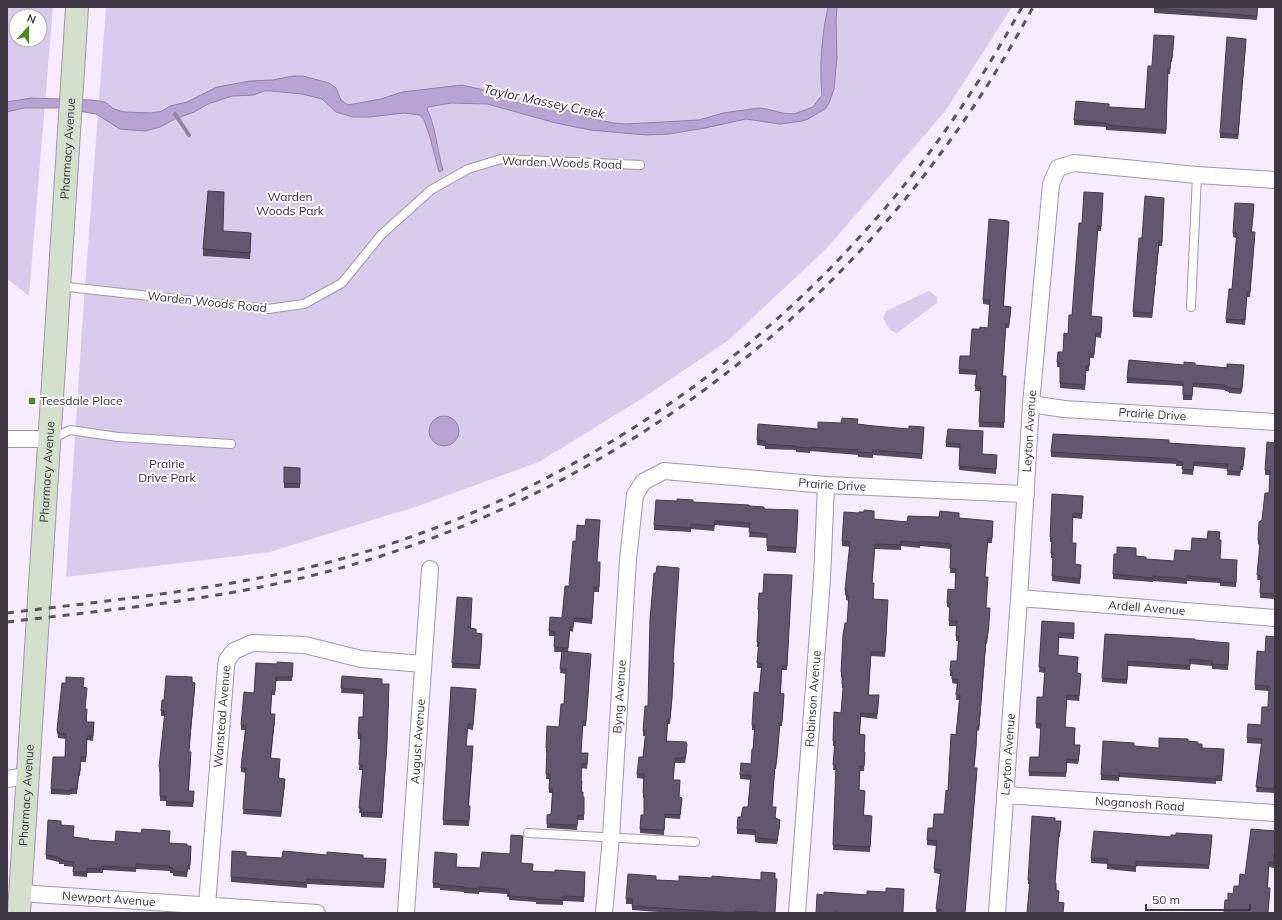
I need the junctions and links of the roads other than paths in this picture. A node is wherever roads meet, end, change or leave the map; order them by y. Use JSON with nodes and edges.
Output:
{"nodes":[{"id":1,"x":77,"y":7,"type":"edge"},
{"id":2,"x":640,"y":165,"type":"dead end"},
{"id":3,"x":1197,"y":175,"type":"junction"},
{"id":4,"x":1275,"y":180,"type":"edge"},
{"id":5,"x":58,"y":286,"type":"junction"},
{"id":6,"x":1191,"y":307,"type":"dead end"},
{"id":7,"x":1031,"y":404,"type":"junction"},
{"id":8,"x":1275,"y":422,"type":"edge"},
{"id":9,"x":7,"y":439,"type":"edge"},
{"id":10,"x":50,"y":439,"type":"junction"},
{"id":11,"x":231,"y":444,"type":"dead end"},
{"id":12,"x":642,"y":482,"type":"joint"},
{"id":13,"x":826,"y":485,"type":"junction"},
{"id":14,"x":1026,"y":494,"type":"junction"},
{"id":15,"x":430,"y":569,"type":"dead end"},
{"id":16,"x":1019,"y":598,"type":"junction"},
{"id":17,"x":1275,"y":618,"type":"edge"},
{"id":18,"x":423,"y":664,"type":"junction"},
{"id":19,"x":17,"y":778,"type":"edge"},
{"id":20,"x":1005,"y":795,"type":"junction"},
{"id":21,"x":1275,"y":813,"type":"edge"},
{"id":22,"x":528,"y":833,"type":"dead end"},
{"id":23,"x":611,"y":836,"type":"junction"},
{"id":24,"x":695,"y":842,"type":"dead end"},
{"id":25,"x":20,"y":903,"type":"edge"},
{"id":26,"x":207,"y":906,"type":"junction"},
{"id":27,"x":293,"y":912,"type":"edge"},
{"id":28,"x":317,"y":913,"type":"edge"},
{"id":29,"x":406,"y":913,"type":"edge"},
{"id":30,"x":604,"y":913,"type":"edge"},
{"id":31,"x":797,"y":913,"type":"edge"},
{"id":32,"x":997,"y":913,"type":"edge"}],
"edges":[{"from":1,"to":5,"type":"street","name":"Pharmacy Avenue"},
{"from":2,"to":5,"type":"lane","name":"Warden Woods Road"},
{"from":3,"to":4,"type":"street","name":"Leyton Avenue"},
{"from":3,"to":6,"type":"lane"},
{"from":3,"to":7,"type":"street","name":"Leyton Avenue"},
{"from":5,"to":10,"type":"street","name":"Pharmacy Avenue"},
{"from":7,"to":8,"type":"street","name":"Prairie Drive"},
{"from":7,"to":14,"type":"street","name":"Leyton Avenue"},
{"from":9,"to":10,"type":"street"},
{"from":10,"to":11,"type":"lane"},
{"from":10,"to":19,"type":"street","name":"Pharmacy Avenue"},
{"from":12,"to":13,"type":"street","name":"Prairie Drive"},
{"from":12,"to":23,"type":"street","name":"Byng Avenue"},
{"from":13,"to":14,"type":"street","name":"Prairie Drive"},
{"from":13,"to":31,"type":"street","name":"Robinson Avenue"},
{"from":14,"to":16,"type":"street","name":"Leyton Avenue"},
{"from":15,"to":18,"type":"street","name":"August Avenue"},
{"from":16,"to":17,"type":"street","name":"Ardell Avenue"},
{"from":16,"to":20,"type":"street","name":"Leyton Avenue"},
{"from":18,"to":26,"type":"street","name":"Wanstead Avenue"},
{"from":18,"to":29,"type":"street","name":"August Avenue"},
{"from":19,"to":25,"type":"street","name":"Pharmacy Avenue"},
{"from":20,"to":21,"type":"street","name":"Noganosh Road"},
{"from":20,"to":32,"type":"street","name":"Leyton Avenue"},
{"from":22,"to":23,"type":"lane"},
{"from":23,"to":24,"type":"lane"},
{"from":23,"to":30,"type":"street","name":"Byng Avenue"},
{"from":25,"to":26,"type":"street","name":"Newport Avenue"},
{"from":26,"to":27,"type":"street","name":"Newport Avenue"},
{"from":27,"to":28,"type":"street","name":"Newport Avenue"}]}
